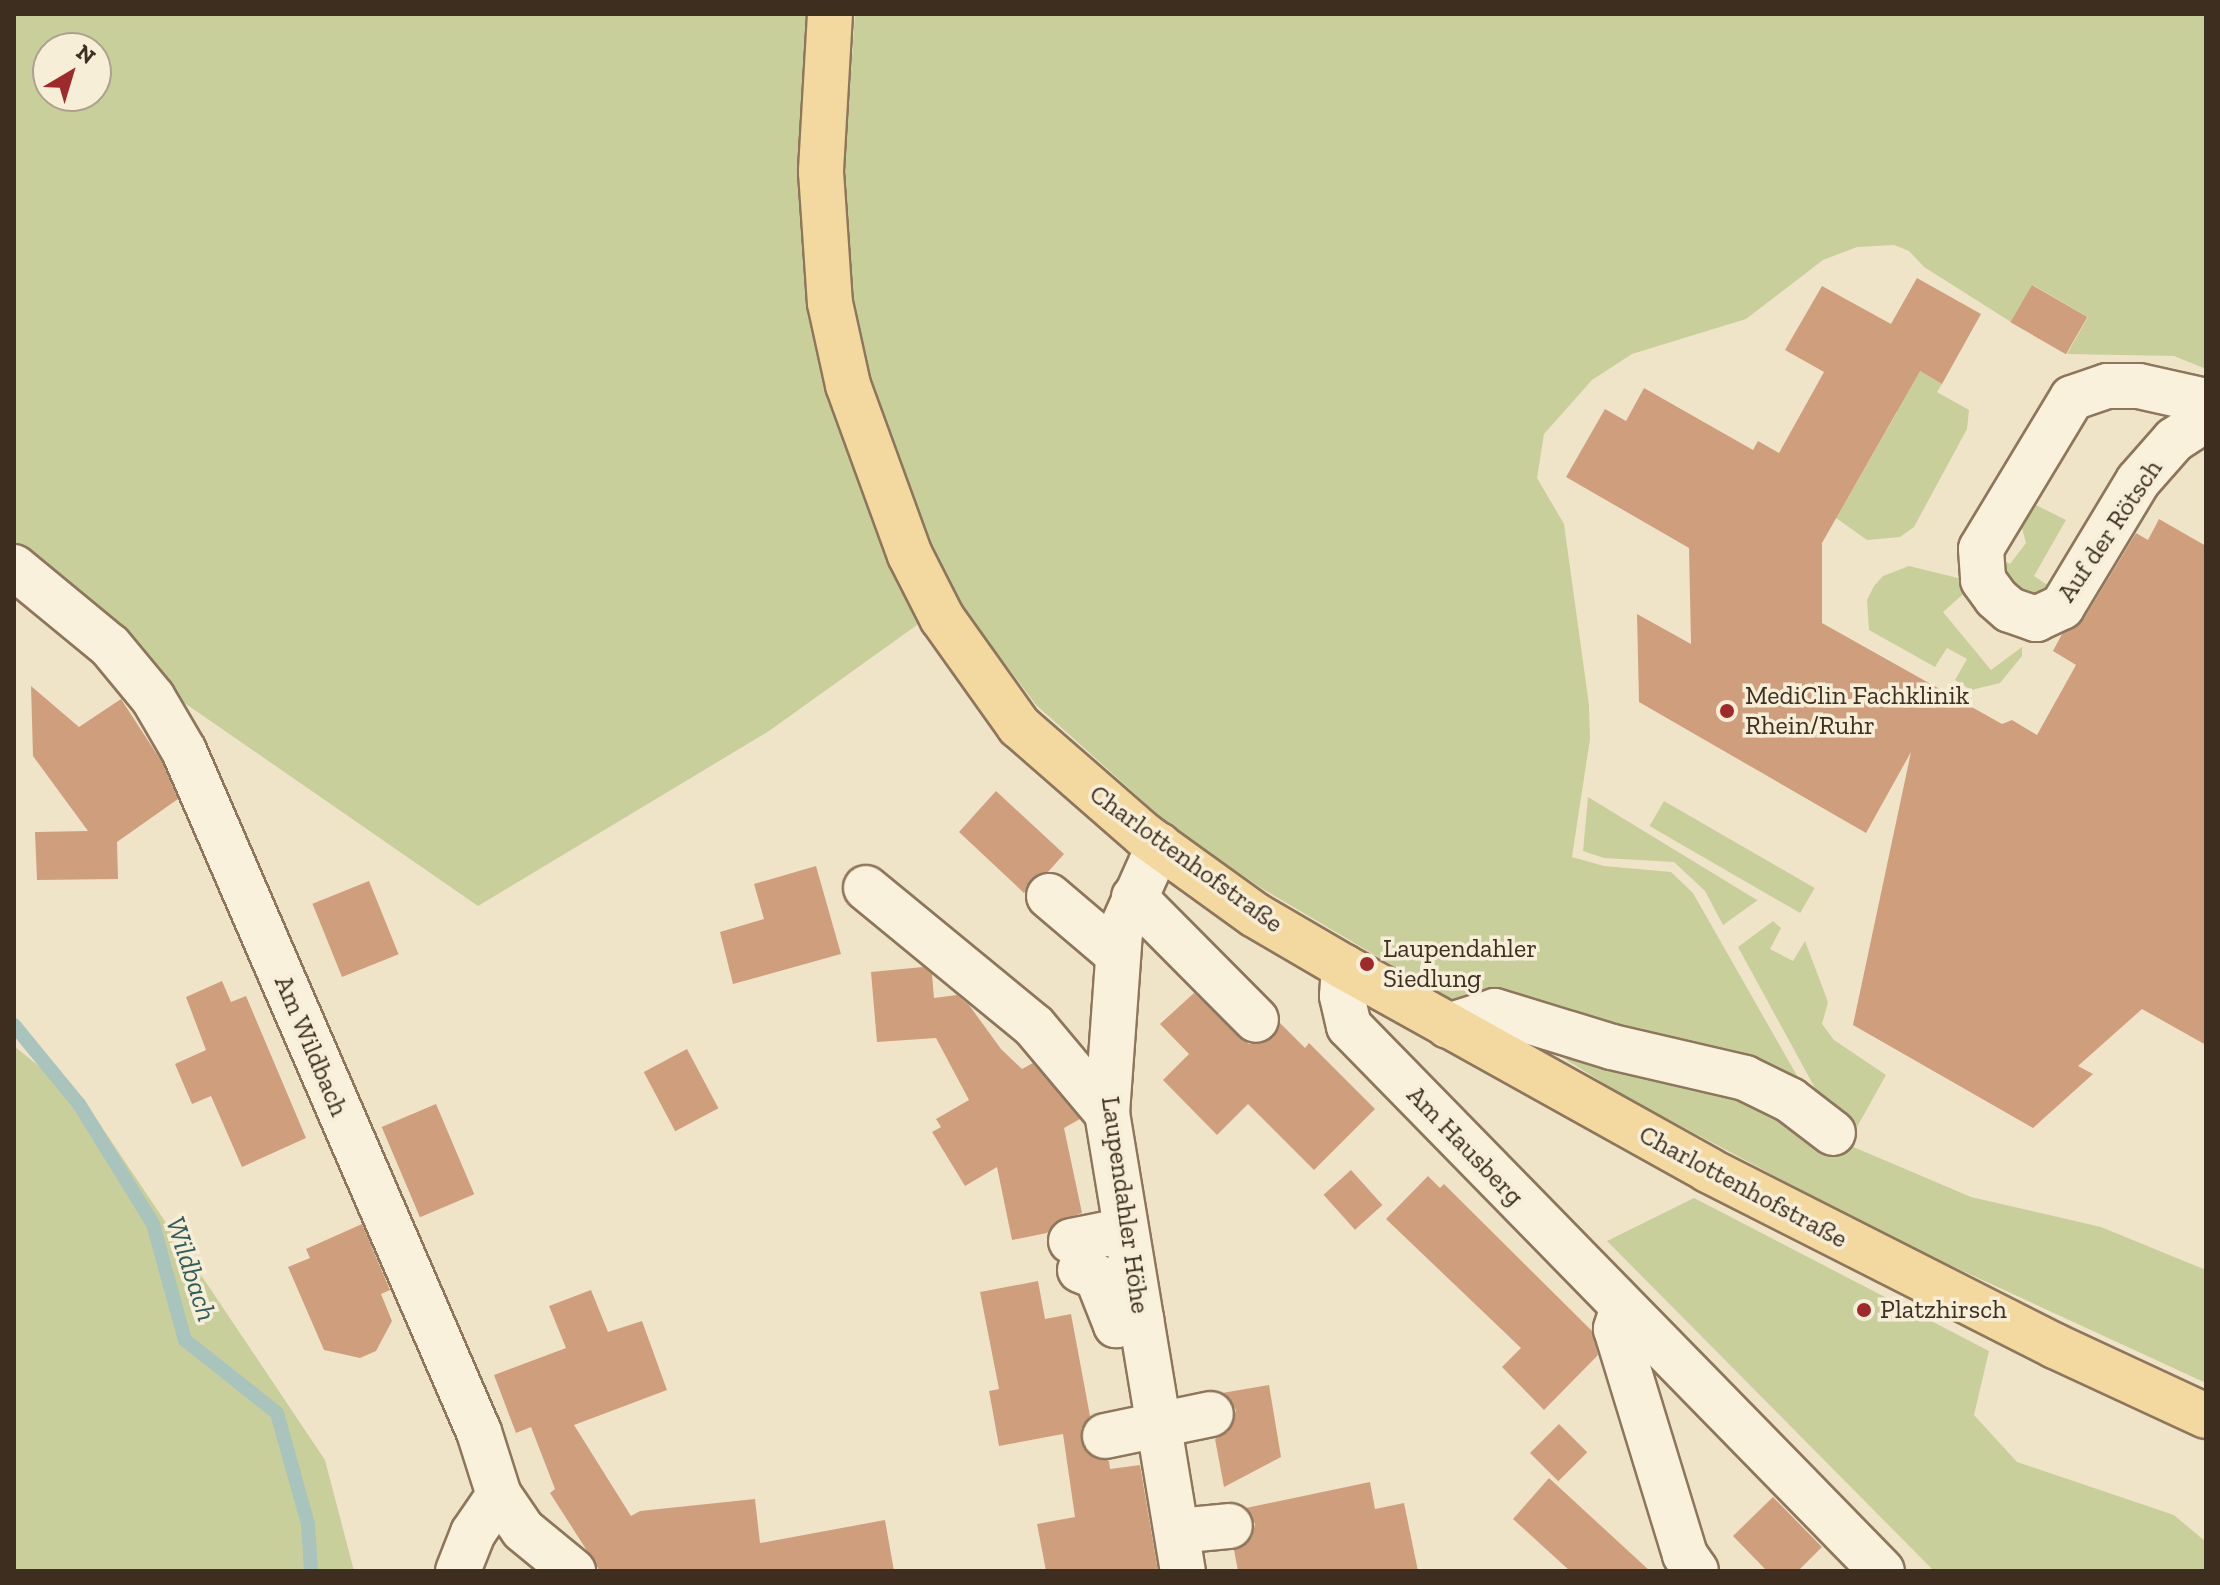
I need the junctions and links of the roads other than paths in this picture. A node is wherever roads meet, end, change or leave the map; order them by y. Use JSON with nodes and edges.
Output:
{"nodes":[{"id":1,"x":830,"y":14,"type":"edge"},
{"id":2,"x":2206,"y":401,"type":"edge"},
{"id":3,"x":2206,"y":419,"type":"edge"},
{"id":4,"x":14,"y":567,"type":"edge"},
{"id":5,"x":1159,"y":845,"type":"junction"},
{"id":6,"x":866,"y":888,"type":"dead end"},
{"id":7,"x":1049,"y":896,"type":"dead end"},
{"id":8,"x":1134,"y":897,"type":"junction"},
{"id":9,"x":1116,"y":953,"type":"junction"},
{"id":10,"x":1344,"y":967,"type":"junction"},
{"id":11,"x":1256,"y":1020,"type":"dead end"},
{"id":12,"x":1448,"y":1026,"type":"junction"},
{"id":13,"x":1107,"y":1113,"type":"junction"},
{"id":14,"x":1833,"y":1133,"type":"dead end"},
{"id":15,"x":1126,"y":1230,"type":"junction"},
{"id":16,"x":1622,"y":1310,"type":"junction"},
{"id":17,"x":1141,"y":1319,"type":"junction"},
{"id":18,"x":1133,"y":1414,"type":"junction"},
{"id":19,"x":1211,"y":1414,"type":"dead end"},
{"id":20,"x":2206,"y":1416,"type":"edge"},
{"id":21,"x":499,"y":1495,"type":"junction"},
{"id":22,"x":1230,"y":1526,"type":"dead end"},
{"id":23,"x":1180,"y":1551,"type":"edge"},
{"id":24,"x":458,"y":1571,"type":"edge"},
{"id":25,"x":573,"y":1571,"type":"edge"},
{"id":26,"x":1696,"y":1571,"type":"edge"},
{"id":27,"x":1882,"y":1571,"type":"edge"}],
"edges":[{"from":1,"to":5,"type":"main road","name":"Charlottenhofstraße"},
{"from":2,"to":3,"type":"street","name":"Auf der Rötsch"},
{"from":4,"to":21,"type":"street","name":"Am Wildbach"},
{"from":5,"to":8,"type":"street","name":"Laupendahler Höhe"},
{"from":5,"to":10,"type":"main road","name":"Charlottenhofstraße"},
{"from":6,"to":13,"type":"street"},
{"from":7,"to":9,"type":"street"},
{"from":8,"to":9,"type":"street","name":"Laupendahler Höhe"},
{"from":8,"to":11,"type":"street"},
{"from":9,"to":13,"type":"street","name":"Laupendahler Höhe"},
{"from":10,"to":12,"type":"main road","name":"Charlottenhofstraße"},
{"from":10,"to":16,"type":"street","name":"Am Hausberg"},
{"from":12,"to":14,"type":"street"},
{"from":12,"to":20,"type":"main road","name":"Charlottenhofstraße"},
{"from":13,"to":15,"type":"street","name":"Laupendahler Höhe"},
{"from":15,"to":17,"type":"street","name":"Laupendahler Höhe"},
{"from":15,"to":17,"type":"street"},
{"from":16,"to":26,"type":"street"},
{"from":16,"to":27,"type":"street","name":"Am Hausberg"},
{"from":17,"to":18,"type":"street","name":"Laupendahler Höhe"},
{"from":18,"to":19,"type":"street"},
{"from":18,"to":23,"type":"street","name":"Laupendahler Höhe"},
{"from":21,"to":24,"type":"street"},
{"from":21,"to":25,"type":"street","name":"Am Wildbach"},
{"from":22,"to":23,"type":"street"}]}
